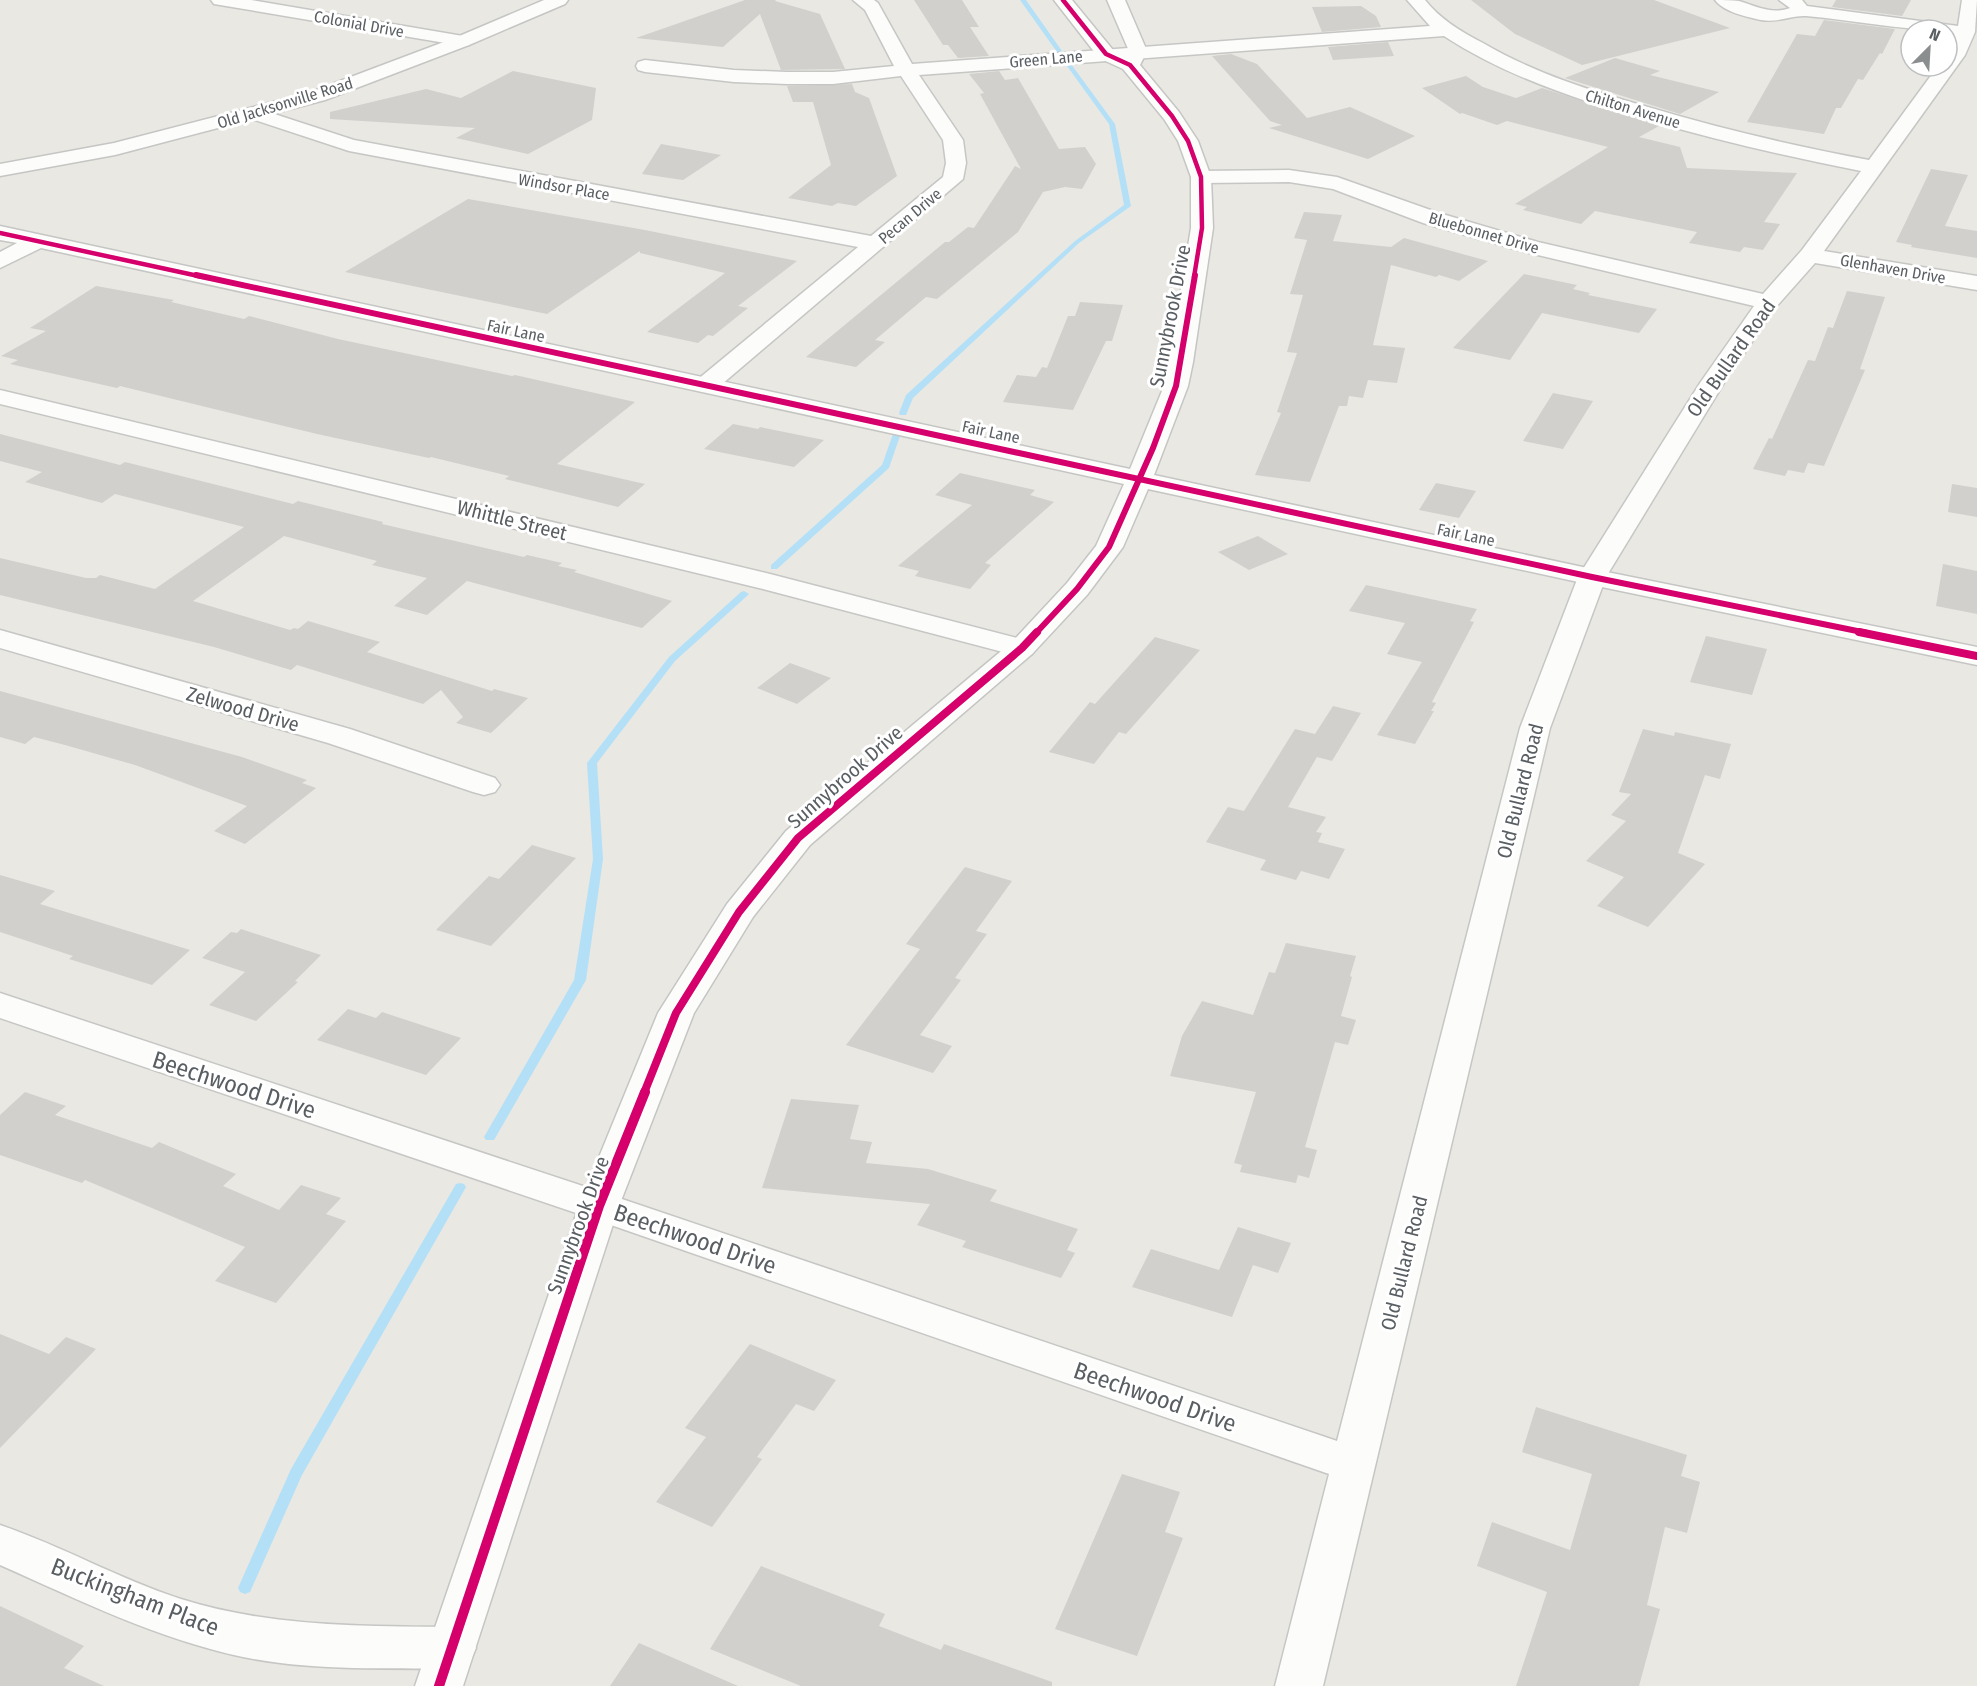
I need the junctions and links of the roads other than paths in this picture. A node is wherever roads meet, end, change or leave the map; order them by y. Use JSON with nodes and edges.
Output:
{"nodes":[{"id":1,"x":220,"y":0,"type":"edge"},
{"id":2,"x":559,"y":0,"type":"edge"},
{"id":3,"x":862,"y":0,"type":"edge"},
{"id":4,"x":1063,"y":0,"type":"edge"},
{"id":5,"x":1116,"y":0,"type":"edge"},
{"id":6,"x":1416,"y":0,"type":"edge"},
{"id":7,"x":1724,"y":0,"type":"edge"},
{"id":8,"x":1971,"y":0,"type":"edge"},
{"id":9,"x":1794,"y":5,"type":"edge"},
{"id":10,"x":1447,"y":30,"type":"junction"},
{"id":11,"x":1966,"y":32,"type":"junction"},
{"id":12,"x":463,"y":41,"type":"junction"},
{"id":13,"x":1125,"y":57,"type":"junction"},
{"id":14,"x":645,"y":66,"type":"dead end"},
{"id":15,"x":906,"y":69,"type":"junction"},
{"id":16,"x":256,"y":114,"type":"junction"},
{"id":17,"x":1873,"y":167,"type":"junction"},
{"id":18,"x":0,"y":170,"type":"edge"},
{"id":19,"x":1201,"y":177,"type":"junction"},
{"id":20,"x":0,"y":233,"type":"edge"},
{"id":21,"x":36,"y":242,"type":"junction"},
{"id":22,"x":876,"y":244,"type":"junction"},
{"id":23,"x":1810,"y":255,"type":"junction"},
{"id":24,"x":0,"y":261,"type":"edge"},
{"id":25,"x":1977,"y":283,"type":"edge"},
{"id":26,"x":1768,"y":302,"type":"junction"},
{"id":27,"x":706,"y":385,"type":"junction"},
{"id":28,"x":0,"y":397,"type":"edge"},
{"id":29,"x":1141,"y":478,"type":"junction"},
{"id":30,"x":1592,"y":577,"type":"junction"},
{"id":31,"x":0,"y":639,"type":"edge"},
{"id":32,"x":1022,"y":648,"type":"junction"},
{"id":33,"x":1977,"y":656,"type":"edge"},
{"id":34,"x":484,"y":785,"type":"dead end"},
{"id":35,"x":0,"y":1005,"type":"edge"},
{"id":36,"x":600,"y":1206,"type":"junction"},
{"id":37,"x":1355,"y":1465,"type":"junction"},
{"id":38,"x":0,"y":1544,"type":"edge"},
{"id":39,"x":445,"y":1667,"type":"edge"},
{"id":40,"x":1299,"y":1686,"type":"edge"}],
"edges":[{"from":1,"to":12,"type":"street","name":"Colonial Drive"},
{"from":2,"to":12,"type":"street","name":"Old Jacksonville Road"},
{"from":3,"to":15,"type":"street","name":"Pecan Drive"},
{"from":4,"to":13,"type":"street","name":"Sunnybrook Drive"},
{"from":5,"to":13,"type":"street","name":"Sunnybrook Drive"},
{"from":6,"to":10,"type":"street","name":"Chilton Avenue"},
{"from":7,"to":9,"type":"street"},
{"from":8,"to":11,"type":"street","name":"Old Bullard Road"},
{"from":9,"to":11,"type":"street"},
{"from":10,"to":13,"type":"street","name":"Green Lane"},
{"from":10,"to":17,"type":"street","name":"Chilton Avenue"},
{"from":11,"to":17,"type":"street","name":"Old Bullard Road"},
{"from":12,"to":16,"type":"street","name":"Old Jacksonville Road"},
{"from":13,"to":15,"type":"street","name":"Green Lane"},
{"from":13,"to":19,"type":"street","name":"Sunnybrook Drive"},
{"from":14,"to":15,"type":"street","name":"Green Lane"},
{"from":15,"to":22,"type":"street","name":"Pecan Drive"},
{"from":16,"to":18,"type":"street","name":"Old Jacksonville Road"},
{"from":16,"to":22,"type":"street","name":"Windsor Place"},
{"from":17,"to":23,"type":"street","name":"Old Bullard Road"},
{"from":19,"to":26,"type":"street","name":"Bluebonnet Drive"},
{"from":19,"to":29,"type":"street","name":"Sunnybrook Drive"},
{"from":20,"to":21,"type":"street","name":"Fair Lane"},
{"from":21,"to":24,"type":"street"},
{"from":21,"to":27,"type":"street","name":"Fair Lane"},
{"from":22,"to":27,"type":"street","name":"Pecan Drive"},
{"from":23,"to":25,"type":"street","name":"Glenhaven Drive"},
{"from":23,"to":26,"type":"street","name":"Old Bullard Road"},
{"from":26,"to":30,"type":"street","name":"Old Bullard Road"},
{"from":27,"to":29,"type":"street","name":"Fair Lane"},
{"from":28,"to":32,"type":"street","name":"Whittle Street"},
{"from":29,"to":30,"type":"street","name":"Fair Lane"},
{"from":29,"to":32,"type":"street","name":"Sunnybrook Drive"},
{"from":30,"to":33,"type":"street","name":"Fair Lane"},
{"from":30,"to":37,"type":"street","name":"Old Bullard Road"},
{"from":31,"to":34,"type":"street","name":"Zelwood Drive"},
{"from":32,"to":36,"type":"street","name":"Sunnybrook Drive"},
{"from":35,"to":36,"type":"street","name":"Beechwood Drive"},
{"from":36,"to":37,"type":"street","name":"Beechwood Drive"},
{"from":36,"to":39,"type":"street","name":"Sunnybrook Drive"},
{"from":37,"to":40,"type":"street","name":"Old Bullard Road"},
{"from":38,"to":39,"type":"street","name":"Buckingham Place"}]}
